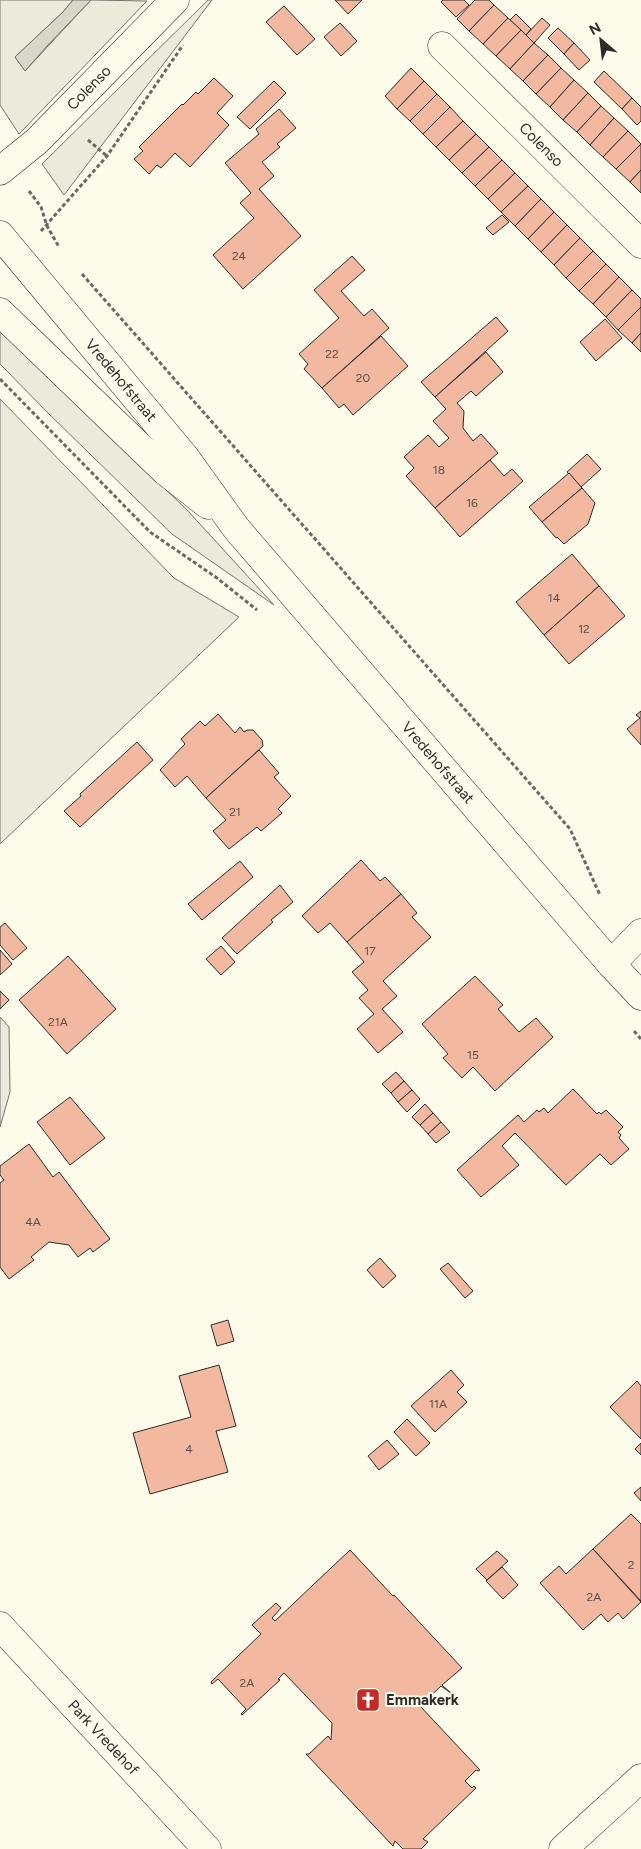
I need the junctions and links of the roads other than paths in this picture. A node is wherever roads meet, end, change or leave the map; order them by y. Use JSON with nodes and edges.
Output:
{"nodes":[{"id":1,"x":171,"y":1,"type":"edge"},
{"id":2,"x":442,"y":46,"type":"dead end"},
{"id":3,"x":0,"y":171,"type":"edge"},
{"id":4,"x":0,"y":235,"type":"edge"},
{"id":5,"x":641,"y":244,"type":"edge"},
{"id":6,"x":0,"y":312,"type":"edge"},
{"id":7,"x":236,"y":528,"type":"junction"},
{"id":8,"x":638,"y":936,"type":"edge"},
{"id":9,"x":611,"y":964,"type":"junction"},
{"id":10,"x":641,"y":996,"type":"edge"},
{"id":11,"x":0,"y":1626,"type":"edge"},
{"id":12,"x":641,"y":1778,"type":"edge"},
{"id":13,"x":207,"y":1849,"type":"edge"},
{"id":14,"x":563,"y":1849,"type":"edge"}],
"edges":[{"from":1,"to":3,"type":"main road","name":"Colenso"},
{"from":2,"to":5,"type":"main road","name":"Colenso"},
{"from":4,"to":7,"type":"main road","name":"Vredehofstraat"},
{"from":6,"to":7,"type":"main road","name":"Vredehofstraat"},
{"from":7,"to":9,"type":"main road","name":"Vredehofstraat"},
{"from":8,"to":9,"type":"main road"},
{"from":9,"to":10,"type":"main road","name":"Vredehofstraat"},
{"from":11,"to":13,"type":"main road","name":"Park Vredehof"},
{"from":12,"to":14,"type":"main road"}]}
